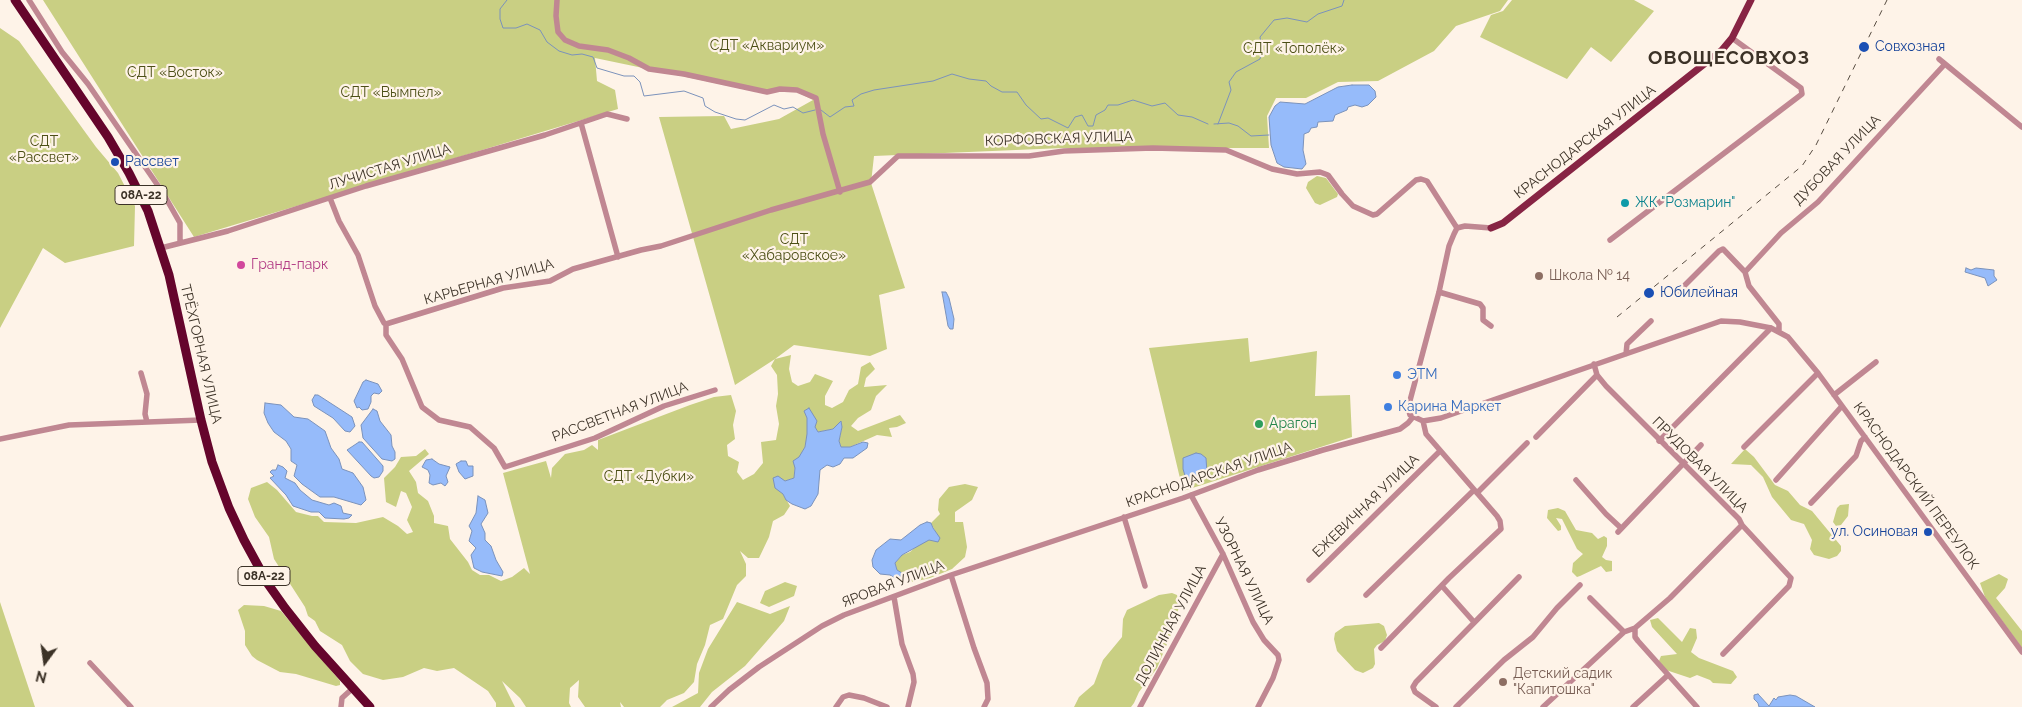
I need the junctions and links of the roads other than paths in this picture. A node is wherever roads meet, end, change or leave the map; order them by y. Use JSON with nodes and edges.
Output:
{"nodes":[{"id":1,"x":14,"y":0,"type":"edge"},
{"id":2,"x":29,"y":0,"type":"edge"},
{"id":3,"x":557,"y":0,"type":"edge"},
{"id":4,"x":1751,"y":0,"type":"edge"},
{"id":5,"x":1732,"y":38,"type":"junction"},
{"id":6,"x":1939,"y":59,"type":"dead end"},
{"id":7,"x":1945,"y":64,"type":"junction"},
{"id":8,"x":627,"y":119,"type":"dead end"},
{"id":9,"x":581,"y":123,"type":"junction"},
{"id":10,"x":2022,"y":127,"type":"edge"},
{"id":11,"x":840,"y":192,"type":"junction"},
{"id":12,"x":330,"y":198,"type":"junction"},
{"id":13,"x":1457,"y":228,"type":"junction"},
{"id":14,"x":1491,"y":228,"type":"joint"},
{"id":15,"x":1610,"y":240,"type":"dead end"},
{"id":16,"x":676,"y":242,"type":"joint"},
{"id":17,"x":180,"y":243,"type":"junction"},
{"id":18,"x":161,"y":248,"type":"junction"},
{"id":19,"x":618,"y":257,"type":"junction"},
{"id":20,"x":1745,"y":272,"type":"junction"},
{"id":21,"x":1679,"y":291,"type":"dead end"},
{"id":22,"x":1439,"y":292,"type":"junction"},
{"id":23,"x":1651,"y":321,"type":"dead end"},
{"id":24,"x":386,"y":324,"type":"junction"},
{"id":25,"x":1491,"y":326,"type":"dead end"},
{"id":26,"x":1772,"y":328,"type":"junction"},
{"id":27,"x":1779,"y":331,"type":"junction"},
{"id":28,"x":1626,"y":354,"type":"junction"},
{"id":29,"x":1876,"y":362,"type":"dead end"},
{"id":30,"x":1594,"y":364,"type":"junction"},
{"id":31,"x":141,"y":373,"type":"dead end"},
{"id":32,"x":1818,"y":373,"type":"junction"},
{"id":33,"x":1597,"y":375,"type":"junction"},
{"id":34,"x":715,"y":390,"type":"dead end"},
{"id":35,"x":1834,"y":395,"type":"junction"},
{"id":36,"x":1842,"y":406,"type":"junction"},
{"id":37,"x":1413,"y":416,"type":"junction"},
{"id":38,"x":201,"y":420,"type":"junction"},
{"id":39,"x":1422,"y":420,"type":"junction"},
{"id":40,"x":147,"y":422,"type":"junction"},
{"id":41,"x":1536,"y":437,"type":"dead end"},
{"id":42,"x":1865,"y":437,"type":"junction"},
{"id":43,"x":0,"y":439,"type":"edge"},
{"id":44,"x":1659,"y":441,"type":"junction"},
{"id":45,"x":1527,"y":443,"type":"dead end"},
{"id":46,"x":1701,"y":445,"type":"dead end"},
{"id":47,"x":1744,"y":447,"type":"dead end"},
{"id":48,"x":1440,"y":451,"type":"junction"},
{"id":49,"x":1682,"y":464,"type":"junction"},
{"id":50,"x":1576,"y":480,"type":"dead end"},
{"id":51,"x":1776,"y":480,"type":"dead end"},
{"id":52,"x":1475,"y":492,"type":"junction"},
{"id":53,"x":1191,"y":495,"type":"junction"},
{"id":54,"x":1811,"y":504,"type":"dead end"},
{"id":55,"x":1124,"y":517,"type":"junction"},
{"id":56,"x":1742,"y":525,"type":"junction"},
{"id":57,"x":1223,"y":554,"type":"junction"},
{"id":58,"x":1010,"y":556,"type":"joint"},
{"id":59,"x":951,"y":575,"type":"junction"},
{"id":60,"x":1519,"y":577,"type":"dead end"},
{"id":61,"x":1309,"y":580,"type":"dead end"},
{"id":62,"x":1145,"y":586,"type":"dead end"},
{"id":63,"x":1442,"y":586,"type":"junction"},
{"id":64,"x":1580,"y":586,"type":"dead end"},
{"id":65,"x":1366,"y":595,"type":"dead end"},
{"id":66,"x":894,"y":597,"type":"junction"},
{"id":67,"x":1590,"y":598,"type":"dead end"},
{"id":68,"x":1474,"y":622,"type":"junction"},
{"id":69,"x":1636,"y":628,"type":"junction"},
{"id":70,"x":1624,"y":632,"type":"junction"},
{"id":71,"x":1381,"y":648,"type":"dead end"},
{"id":72,"x":2022,"y":652,"type":"edge"},
{"id":73,"x":1723,"y":654,"type":"dead end"},
{"id":74,"x":90,"y":663,"type":"dead end"},
{"id":75,"x":1668,"y":675,"type":"junction"},
{"id":76,"x":353,"y":688,"type":"junction"},
{"id":77,"x":131,"y":707,"type":"edge"},
{"id":78,"x":341,"y":707,"type":"edge"},
{"id":79,"x":370,"y":707,"type":"edge"},
{"id":80,"x":711,"y":707,"type":"edge"},
{"id":81,"x":836,"y":707,"type":"edge"},
{"id":82,"x":887,"y":707,"type":"edge"},
{"id":83,"x":908,"y":707,"type":"edge"},
{"id":84,"x":984,"y":707,"type":"edge"},
{"id":85,"x":1140,"y":707,"type":"edge"},
{"id":86,"x":1258,"y":707,"type":"edge"},
{"id":87,"x":1436,"y":707,"type":"edge"},
{"id":88,"x":1456,"y":707,"type":"edge"},
{"id":89,"x":1542,"y":707,"type":"edge"},
{"id":90,"x":1633,"y":707,"type":"edge"},
{"id":91,"x":1698,"y":707,"type":"edge"}],
"edges":[{"from":1,"to":18,"type":"highway","name":"ТРЁХГОРНАЯ УЛИЦА","number":"08А-22"},
{"from":2,"to":17,"type":"street"},
{"from":3,"to":11,"type":"street"},
{"from":4,"to":5,"type":"main road","name":"КРАСНОДАРСКАЯ УЛИЦА"},
{"from":5,"to":14,"type":"main road","name":"КРАСНОДАРСКАЯ УЛИЦА"},
{"from":5,"to":15,"type":"street"},
{"from":6,"to":7,"type":"street"},
{"from":7,"to":10,"type":"street"},
{"from":7,"to":20,"type":"street","name":"ДУБОВАЯ УЛИЦА"},
{"from":8,"to":9,"type":"street","name":"ЛУЧИСТАЯ УЛИЦА"},
{"from":9,"to":12,"type":"street","name":"ЛУЧИСТАЯ УЛИЦА"},
{"from":9,"to":19,"type":"street"},
{"from":11,"to":13,"type":"street","name":"КОРФОВСКАЯ УЛИЦА"},
{"from":11,"to":16,"type":"street","name":"КОРФОВСКАЯ УЛИЦА"},
{"from":12,"to":17,"type":"street","name":"ЛУЧИСТАЯ УЛИЦА"},
{"from":12,"to":24,"type":"street"},
{"from":13,"to":14,"type":"street","name":"КРАСНОДАРСКАЯ УЛИЦА"},
{"from":13,"to":22,"type":"street"},
{"from":16,"to":19,"type":"street","name":"КАРЬЕРНАЯ УЛИЦА"},
{"from":17,"to":18,"type":"street","name":"ЛУЧИСТАЯ УЛИЦА"},
{"from":18,"to":38,"type":"highway","name":"ТРЁХГОРНАЯ УЛИЦА","number":"08А-22"},
{"from":19,"to":24,"type":"street","name":"КАРЬЕРНАЯ УЛИЦА"},
{"from":20,"to":21,"type":"street"},
{"from":20,"to":27,"type":"street"},
{"from":22,"to":25,"type":"street"},
{"from":22,"to":37,"type":"street"},
{"from":23,"to":28,"type":"street"},
{"from":24,"to":34,"type":"street","name":"РАССВЕТНАЯ УЛИЦА"},
{"from":26,"to":27,"type":"street","name":"КРАСНОДАРСКИЙ ПЕРЕУЛОК"},
{"from":26,"to":28,"type":"street","name":"КРАСНОДАРСКИЙ ПЕРЕУЛОК"},
{"from":26,"to":44,"type":"street"},
{"from":27,"to":32,"type":"street","name":"КРАСНОДАРСКИЙ ПЕРЕУЛОК"},
{"from":28,"to":30,"type":"street","name":"КРАСНОДАРСКИЙ ПЕРЕУЛОК"},
{"from":29,"to":35,"type":"street"},
{"from":30,"to":33,"type":"street","name":"ПРУДОВАЯ УЛИЦА"},
{"from":30,"to":39,"type":"street","name":"КРАСНОДАРСКИЙ ПЕРЕУЛОК"},
{"from":31,"to":40,"type":"street"},
{"from":32,"to":35,"type":"street","name":"КРАСНОДАРСКИЙ ПЕРЕУЛОК"},
{"from":32,"to":47,"type":"street"},
{"from":33,"to":41,"type":"street"},
{"from":33,"to":44,"type":"street","name":"ПРУДОВАЯ УЛИЦА"},
{"from":35,"to":36,"type":"street","name":"КРАСНОДАРСКИЙ ПЕРЕУЛОК"},
{"from":36,"to":42,"type":"street","name":"КРАСНОДАРСКИЙ ПЕРЕУЛОК"},
{"from":36,"to":51,"type":"street"},
{"from":37,"to":39,"type":"street"},
{"from":37,"to":53,"type":"street","name":"КРАСНОДАРСКАЯ УЛИЦА"},
{"from":38,"to":40,"type":"street"},
{"from":38,"to":76,"type":"highway","name":"ТРЁХГОРНАЯ УЛИЦА","number":"08А-22"},
{"from":39,"to":48,"type":"street"},
{"from":40,"to":43,"type":"street"},
{"from":42,"to":54,"type":"street"},
{"from":42,"to":72,"type":"street","name":"КРАСНОДАРСКИЙ ПЕРЕУЛОК"},
{"from":44,"to":49,"type":"street","name":"ПРУДОВАЯ УЛИЦА"},
{"from":45,"to":52,"type":"street"},
{"from":46,"to":49,"type":"street"},
{"from":48,"to":52,"type":"street"},
{"from":48,"to":61,"type":"street","name":"ЕЖЕВИЧНАЯ УЛИЦА"},
{"from":49,"to":50,"type":"street"},
{"from":49,"to":56,"type":"street","name":"ПРУДОВАЯ УЛИЦА"},
{"from":52,"to":63,"type":"street"},
{"from":52,"to":65,"type":"street"},
{"from":53,"to":55,"type":"street","name":"КРАСНОДАРСКАЯ УЛИЦА"},
{"from":53,"to":57,"type":"street","name":"УЗОРНАЯ УЛИЦА"},
{"from":55,"to":58,"type":"street","name":"КРАСНОДАРСКАЯ УЛИЦА"},
{"from":55,"to":62,"type":"street"},
{"from":56,"to":69,"type":"street"},
{"from":56,"to":73,"type":"street","name":"ПРУДОВАЯ УЛИЦА"},
{"from":57,"to":85,"type":"street","name":"ДОЛИННАЯ УЛИЦА"},
{"from":57,"to":86,"type":"street","name":"УЗОРНАЯ УЛИЦА"},
{"from":58,"to":59,"type":"street","name":"ЯРОВАЯ УЛИЦА"},
{"from":59,"to":66,"type":"street","name":"ЯРОВАЯ УЛИЦА"},
{"from":59,"to":84,"type":"street"},
{"from":60,"to":68,"type":"street"},
{"from":63,"to":68,"type":"street"},
{"from":63,"to":71,"type":"street"},
{"from":64,"to":88,"type":"street"},
{"from":66,"to":80,"type":"street","name":"ЯРОВАЯ УЛИЦА"},
{"from":66,"to":83,"type":"street"},
{"from":67,"to":70,"type":"street"},
{"from":68,"to":87,"type":"street"},
{"from":69,"to":70,"type":"street"},
{"from":69,"to":75,"type":"street"},
{"from":70,"to":89,"type":"street"},
{"from":74,"to":77,"type":"street"},
{"from":75,"to":90,"type":"street"},
{"from":75,"to":91,"type":"street"},
{"from":76,"to":78,"type":"street"},
{"from":76,"to":79,"type":"highway","name":"ТРЁХГОРНАЯ УЛИЦА","number":"08А-22"},
{"from":81,"to":82,"type":"street"}]}
